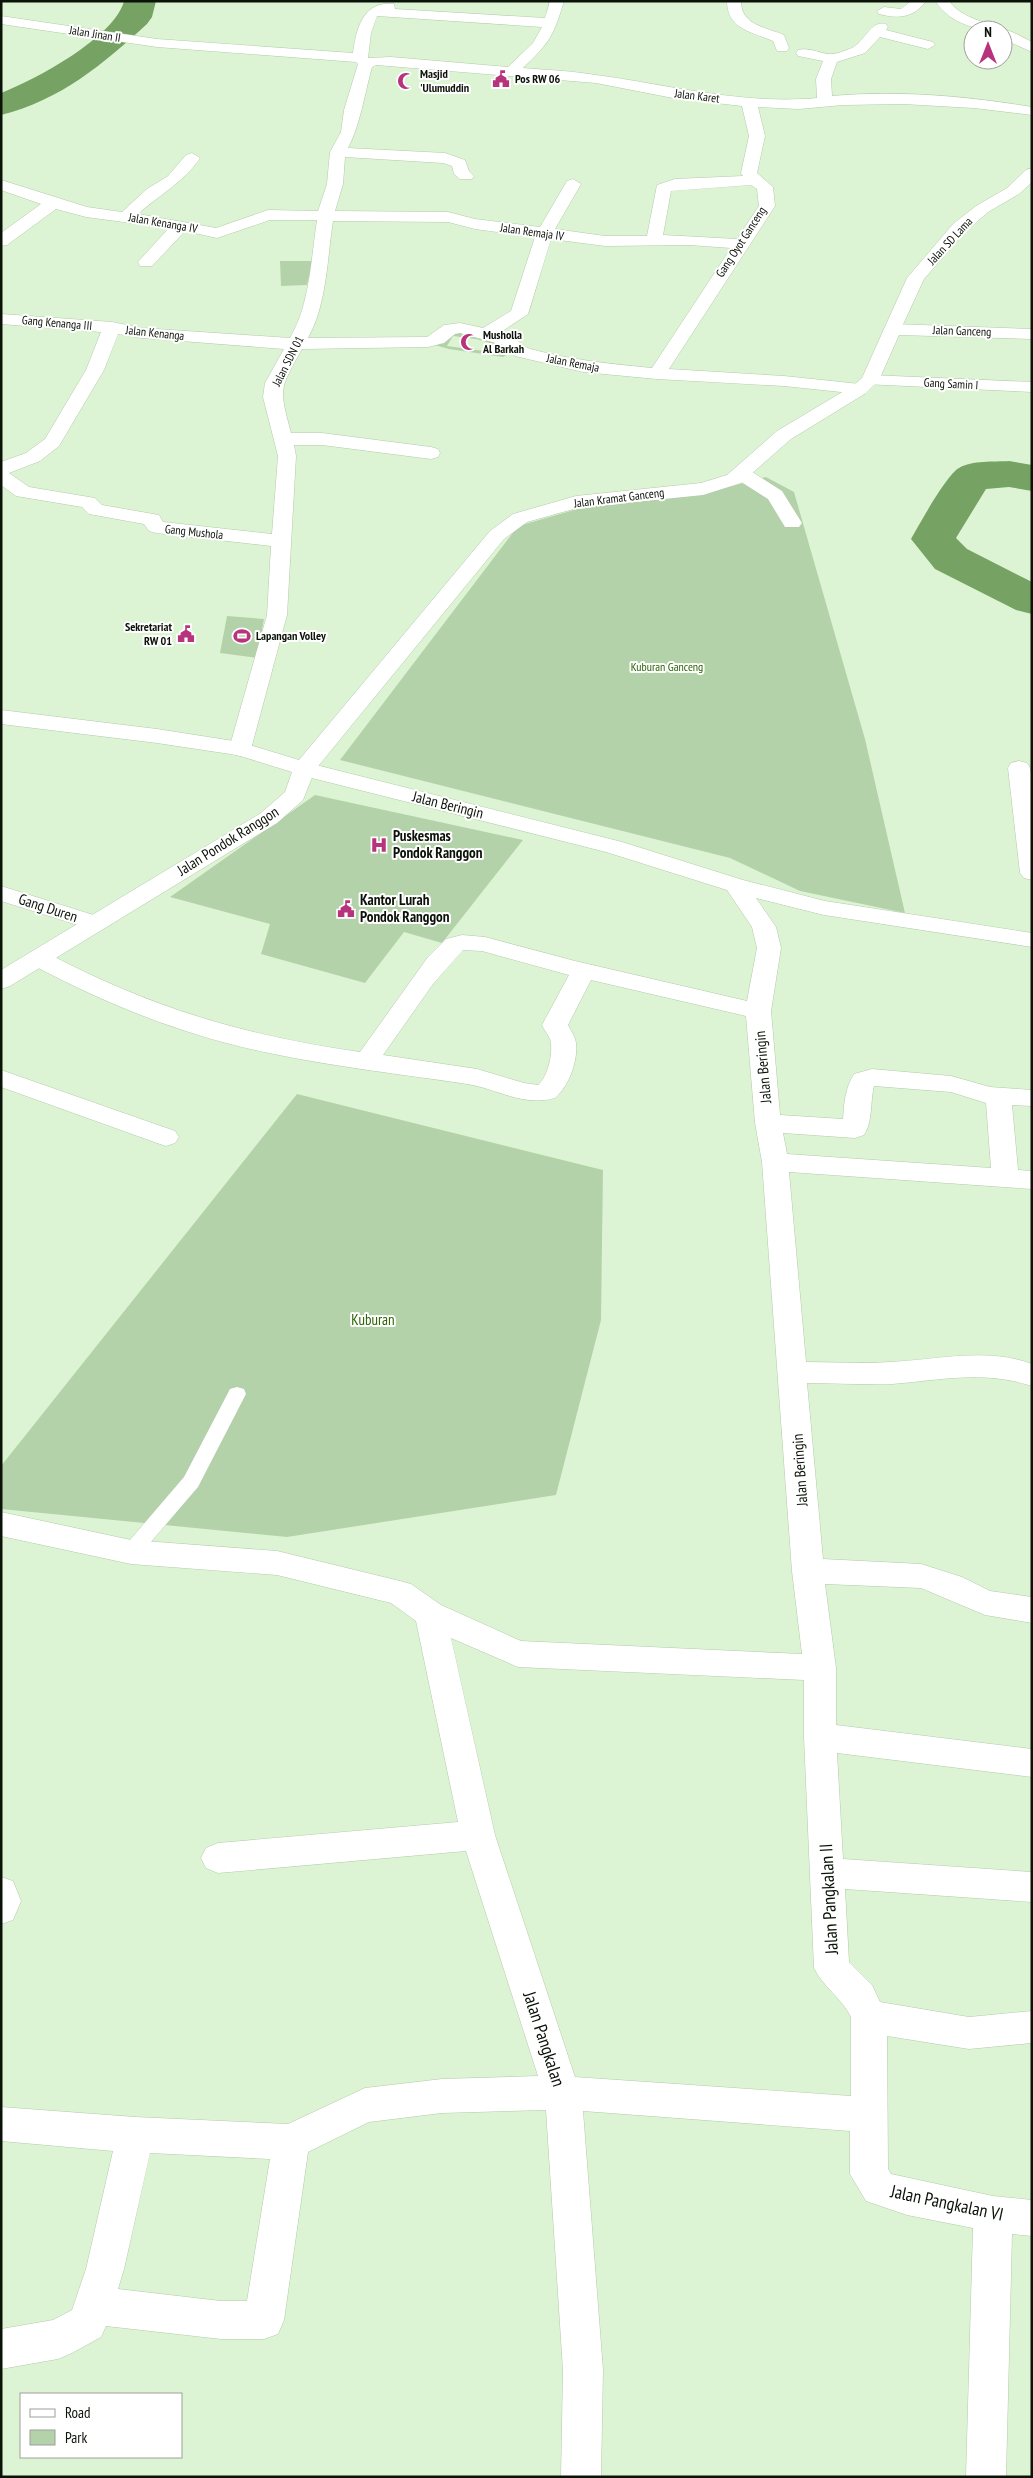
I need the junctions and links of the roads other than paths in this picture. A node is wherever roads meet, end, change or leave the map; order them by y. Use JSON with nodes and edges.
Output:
{"nodes":[{"id":1,"x":410,"y":1,"type":"edge"},
{"id":2,"x":734,"y":1,"type":"edge"},
{"id":3,"x":919,"y":1,"type":"edge"},
{"id":4,"x":942,"y":1,"type":"edge"},
{"id":5,"x":550,"y":3,"type":"edge"},
{"id":6,"x":884,"y":10,"type":"dead end"},
{"id":7,"x":373,"y":12,"type":"junction"},
{"id":8,"x":1,"y":20,"type":"edge"},
{"id":9,"x":966,"y":20,"type":"edge"},
{"id":10,"x":550,"y":23,"type":"junction"},
{"id":11,"x":1013,"y":39,"type":"edge"},
{"id":12,"x":928,"y":45,"type":"dead end"},
{"id":13,"x":782,"y":48,"type":"dead end"},
{"id":14,"x":1032,"y":48,"type":"edge"},
{"id":15,"x":803,"y":53,"type":"dead end"},
{"id":16,"x":832,"y":59,"type":"junction"},
{"id":17,"x":363,"y":61,"type":"junction"},
{"id":18,"x":512,"y":71,"type":"junction"},
{"id":19,"x":826,"y":101,"type":"junction"},
{"id":20,"x":749,"y":102,"type":"junction"},
{"id":21,"x":1031,"y":111,"type":"edge"},
{"id":22,"x":338,"y":152,"type":"junction"},
{"id":23,"x":192,"y":158,"type":"dead end"},
{"id":24,"x":1032,"y":173,"type":"edge"},
{"id":25,"x":466,"y":176,"type":"dead end"},
{"id":26,"x":754,"y":180,"type":"junction"},
{"id":27,"x":573,"y":184,"type":"dead end"},
{"id":28,"x":1,"y":185,"type":"edge"},
{"id":29,"x":1012,"y":191,"type":"junction"},
{"id":30,"x":1032,"y":195,"type":"edge"},
{"id":31,"x":53,"y":203,"type":"junction"},
{"id":32,"x":326,"y":216,"type":"junction"},
{"id":33,"x":126,"y":217,"type":"junction"},
{"id":34,"x":181,"y":225,"type":"junction"},
{"id":35,"x":544,"y":234,"type":"junction"},
{"id":36,"x":654,"y":241,"type":"junction"},
{"id":37,"x":1,"y":242,"type":"edge"},
{"id":38,"x":740,"y":244,"type":"junction"},
{"id":39,"x":146,"y":262,"type":"dead end"},
{"id":40,"x":1,"y":319,"type":"edge"},
{"id":41,"x":112,"y":328,"type":"junction"},
{"id":42,"x":893,"y":329,"type":"junction"},
{"id":43,"x":487,"y":333,"type":"junction"},
{"id":44,"x":1032,"y":334,"type":"edge"},
{"id":45,"x":296,"y":344,"type":"junction"},
{"id":46,"x":657,"y":374,"type":"junction"},
{"id":47,"x":865,"y":385,"type":"junction"},
{"id":48,"x":1032,"y":387,"type":"edge"},
{"id":49,"x":284,"y":440,"type":"junction"},
{"id":50,"x":431,"y":453,"type":"dead end"},
{"id":51,"x":1,"y":469,"type":"edge"},
{"id":52,"x":742,"y":474,"type":"junction"},
{"id":53,"x":1,"y":476,"type":"edge"},
{"id":54,"x":792,"y":523,"type":"dead end"},
{"id":55,"x":282,"y":542,"type":"junction"},
{"id":56,"x":1,"y":717,"type":"edge"},
{"id":57,"x":240,"y":749,"type":"junction"},
{"id":58,"x":304,"y":768,"type":"junction"},
{"id":59,"x":1018,"y":768,"type":"dead end"},
{"id":60,"x":1032,"y":873,"type":"edge"},
{"id":61,"x":735,"y":885,"type":"junction"},
{"id":62,"x":1,"y":893,"type":"edge"},
{"id":63,"x":94,"y":923,"type":"junction"},
{"id":64,"x":1032,"y":940,"type":"edge"},
{"id":65,"x":38,"y":958,"type":"junction"},
{"id":66,"x":583,"y":971,"type":"junction"},
{"id":67,"x":1,"y":981,"type":"edge"},
{"id":68,"x":758,"y":1011,"type":"junction"},
{"id":69,"x":366,"y":1062,"type":"junction"},
{"id":70,"x":6,"y":1087,"type":"edge"},
{"id":71,"x":998,"y":1096,"type":"junction"},
{"id":72,"x":1029,"y":1098,"type":"dead end"},
{"id":73,"x":768,"y":1123,"type":"junction"},
{"id":74,"x":166,"y":1137,"type":"dead end"},
{"id":75,"x":775,"y":1162,"type":"junction"},
{"id":76,"x":1005,"y":1177,"type":"junction"},
{"id":77,"x":1032,"y":1180,"type":"edge"},
{"id":78,"x":792,"y":1372,"type":"junction"},
{"id":79,"x":1032,"y":1375,"type":"edge"},
{"id":80,"x":237,"y":1394,"type":"dead end"},
{"id":81,"x":1,"y":1524,"type":"edge"},
{"id":82,"x":131,"y":1552,"type":"junction"},
{"id":83,"x":808,"y":1571,"type":"junction"},
{"id":84,"x":1032,"y":1610,"type":"edge"},
{"id":85,"x":430,"y":1614,"type":"junction"},
{"id":86,"x":820,"y":1668,"type":"junction"},
{"id":87,"x":820,"y":1737,"type":"junction"},
{"id":88,"x":1032,"y":1763,"type":"edge"},
{"id":89,"x":478,"y":1835,"type":"junction"},
{"id":90,"x":218,"y":1858,"type":"dead end"},
{"id":91,"x":828,"y":1873,"type":"junction"},
{"id":92,"x":1032,"y":1887,"type":"edge"},
{"id":93,"x":1,"y":1892,"type":"edge"},
{"id":94,"x":1,"y":1909,"type":"edge"},
{"id":95,"x":869,"y":2017,"type":"junction"},
{"id":96,"x":1032,"y":2027,"type":"edge"},
{"id":97,"x":562,"y":2094,"type":"junction"},
{"id":98,"x":867,"y":2116,"type":"junction"},
{"id":99,"x":1,"y":2124,"type":"edge"},
{"id":100,"x":135,"y":2135,"type":"junction"},
{"id":101,"x":291,"y":2142,"type":"junction"},
{"id":102,"x":993,"y":2214,"type":"junction"},
{"id":103,"x":1032,"y":2218,"type":"edge"},
{"id":104,"x":94,"y":2305,"type":"junction"},
{"id":105,"x":1,"y":2350,"type":"edge"},
{"id":106,"x":581,"y":2477,"type":"edge"},
{"id":107,"x":986,"y":2477,"type":"edge"}],
"edges":[{"from":1,"to":7,"type":"street"},
{"from":2,"to":13,"type":"street"},
{"from":3,"to":6,"type":"street"},
{"from":4,"to":9,"type":"street"},
{"from":5,"to":10,"type":"street"},
{"from":7,"to":10,"type":"street"},
{"from":7,"to":17,"type":"street","name":"Jalan SDN 01"},
{"from":8,"to":17,"type":"street","name":"Jalan Jinan II"},
{"from":10,"to":18,"type":"street"},
{"from":11,"to":14,"type":"street"},
{"from":12,"to":16,"type":"street"},
{"from":15,"to":16,"type":"street"},
{"from":16,"to":19,"type":"street"},
{"from":17,"to":18,"type":"street","name":"Jalan Karet"},
{"from":17,"to":22,"type":"street","name":"Jalan SDN 01"},
{"from":18,"to":20,"type":"street","name":"Jalan Karet"},
{"from":19,"to":20,"type":"street","name":"Jalan Karet"},
{"from":19,"to":21,"type":"street","name":"Jalan Karet"},
{"from":20,"to":26,"type":"street","name":"Gang Oyot Ganceng"},
{"from":22,"to":25,"type":"street"},
{"from":22,"to":32,"type":"street","name":"Jalan SDN 01"},
{"from":23,"to":33,"type":"street"},
{"from":24,"to":29,"type":"street","name":"Jalan SD Lama"},
{"from":26,"to":36,"type":"street"},
{"from":26,"to":38,"type":"street","name":"Gang Oyot Ganceng"},
{"from":27,"to":35,"type":"street"},
{"from":28,"to":31,"type":"street","name":"Jalan Kenanga IV"},
{"from":29,"to":30,"type":"street"},
{"from":29,"to":42,"type":"street","name":"Jalan SD Lama"},
{"from":31,"to":33,"type":"street","name":"Jalan Kenanga IV"},
{"from":31,"to":37,"type":"street"},
{"from":32,"to":34,"type":"street","name":"Jalan Kenanga IV"},
{"from":32,"to":35,"type":"street","name":"Jalan Remaja IV"},
{"from":32,"to":45,"type":"street","name":"Jalan SDN 01"},
{"from":33,"to":34,"type":"street","name":"Jalan Kenanga IV"},
{"from":34,"to":39,"type":"street"},
{"from":35,"to":36,"type":"street","name":"Jalan Remaja IV"},
{"from":35,"to":43,"type":"street"},
{"from":36,"to":38,"type":"street","name":"Jalan Remaja IV"},
{"from":38,"to":46,"type":"street","name":"Gang Oyot Ganceng"},
{"from":40,"to":41,"type":"street","name":"Gang Kenanga III"},
{"from":41,"to":45,"type":"street","name":"Jalan Kenanga"},
{"from":41,"to":51,"type":"street","name":"Jalan Kenanga"},
{"from":42,"to":44,"type":"street","name":"Jalan Ganceng"},
{"from":42,"to":47,"type":"street"},
{"from":43,"to":45,"type":"street","name":"Jalan Remaja"},
{"from":43,"to":46,"type":"street","name":"Jalan Remaja"},
{"from":45,"to":49,"type":"street","name":"Jalan SDN 01"},
{"from":46,"to":47,"type":"street","name":"Jalan Remaja"},
{"from":47,"to":48,"type":"street","name":"Gang Samin I"},
{"from":47,"to":52,"type":"street","name":"Jalan Kramat Ganceng"},
{"from":49,"to":50,"type":"street"},
{"from":49,"to":55,"type":"street","name":"Jalan SDN 01"},
{"from":52,"to":54,"type":"street"},
{"from":52,"to":58,"type":"street","name":"Jalan Kramat Ganceng"},
{"from":53,"to":55,"type":"street","name":"Gang Mushola"},
{"from":55,"to":57,"type":"street","name":"Jalan SDN 01"},
{"from":56,"to":57,"type":"street"},
{"from":57,"to":58,"type":"street"},
{"from":58,"to":61,"type":"street","name":"Jalan Beringin"},
{"from":58,"to":63,"type":"street","name":"Jalan Pondok Ranggon"},
{"from":59,"to":60,"type":"street"},
{"from":61,"to":64,"type":"street","name":"Jalan Beringin"},
{"from":61,"to":68,"type":"street","name":"Jalan Beringin"},
{"from":62,"to":63,"type":"street","name":"Gang Duren"},
{"from":63,"to":65,"type":"street","name":"Jalan Pondok Ranggon"},
{"from":65,"to":67,"type":"street","name":"Jalan Pondok Ranggon"},
{"from":65,"to":69,"type":"street"},
{"from":66,"to":68,"type":"street"},
{"from":66,"to":69,"type":"street"},
{"from":66,"to":69,"type":"street"},
{"from":68,"to":73,"type":"street","name":"Jalan Beringin"},
{"from":70,"to":74,"type":"street"},
{"from":71,"to":72,"type":"street"},
{"from":71,"to":73,"type":"street"},
{"from":71,"to":76,"type":"street"},
{"from":73,"to":75,"type":"street","name":"Jalan Beringin"},
{"from":75,"to":76,"type":"street"},
{"from":75,"to":78,"type":"street","name":"Jalan Beringin"},
{"from":76,"to":77,"type":"street"},
{"from":78,"to":79,"type":"street"},
{"from":78,"to":83,"type":"street","name":"Jalan Beringin"},
{"from":80,"to":82,"type":"lane"},
{"from":81,"to":82,"type":"street"},
{"from":82,"to":85,"type":"street"},
{"from":83,"to":84,"type":"street"},
{"from":83,"to":86,"type":"street","name":"Jalan Beringin"},
{"from":85,"to":86,"type":"street"},
{"from":85,"to":89,"type":"street","name":"Jalan Pangkalan"},
{"from":86,"to":87,"type":"street","name":"Jalan Pangkalan II"},
{"from":87,"to":88,"type":"street"},
{"from":87,"to":91,"type":"street","name":"Jalan Pangkalan II"},
{"from":89,"to":90,"type":"street"},
{"from":89,"to":97,"type":"street","name":"Jalan Pangkalan"},
{"from":91,"to":92,"type":"street"},
{"from":91,"to":95,"type":"street","name":"Jalan Pangkalan II"},
{"from":93,"to":94,"type":"street"},
{"from":95,"to":96,"type":"street"},
{"from":95,"to":98,"type":"street","name":"Jalan Pangkalan II"},
{"from":97,"to":98,"type":"street"},
{"from":97,"to":101,"type":"street"},
{"from":97,"to":106,"type":"street","name":"Jalan Pangkalan"},
{"from":98,"to":102,"type":"street","name":"Jalan Pangkalan VI"},
{"from":99,"to":100,"type":"street"},
{"from":100,"to":101,"type":"street"},
{"from":100,"to":104,"type":"street"},
{"from":101,"to":104,"type":"street"},
{"from":102,"to":103,"type":"street","name":"Jalan Pangkalan VI"},
{"from":102,"to":107,"type":"street"},
{"from":104,"to":105,"type":"street"}]}
